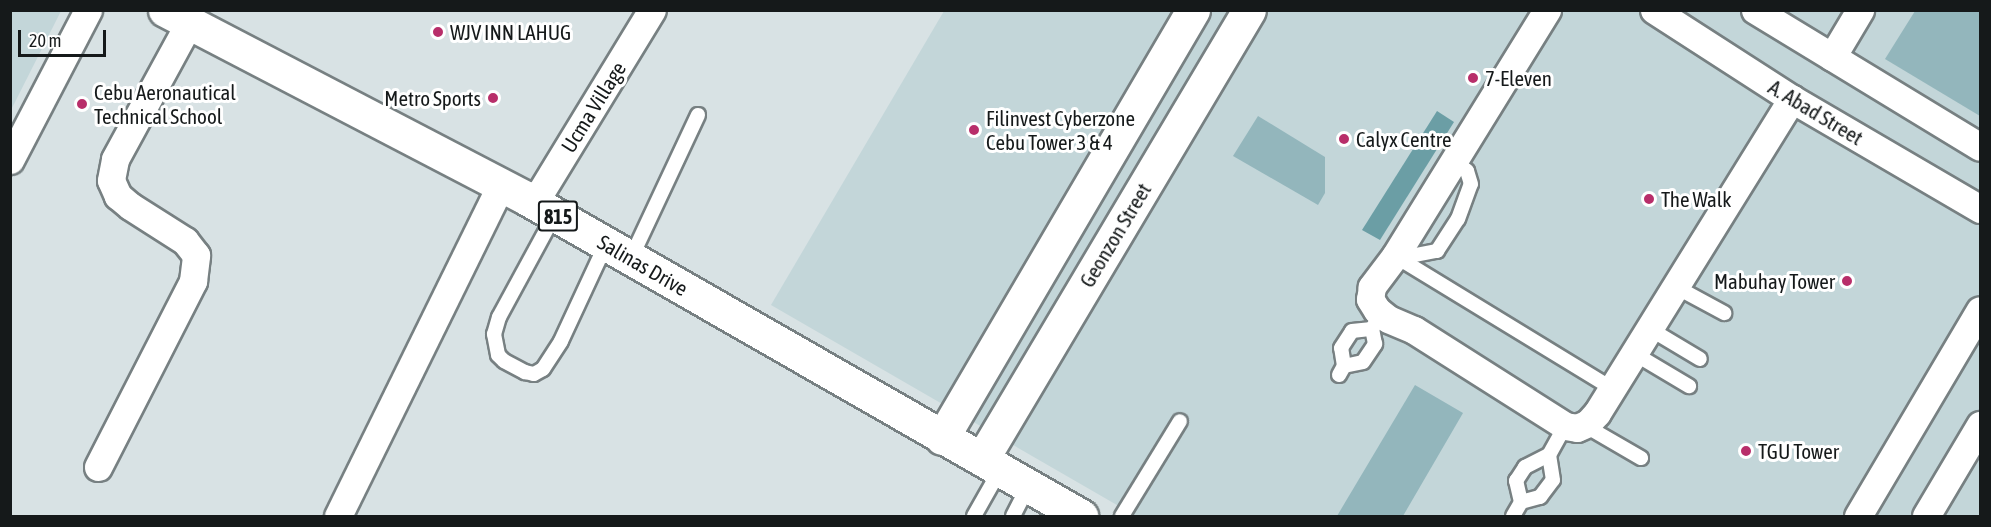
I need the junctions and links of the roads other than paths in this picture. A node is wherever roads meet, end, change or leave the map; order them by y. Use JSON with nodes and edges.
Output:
{"nodes":[{"id":1,"x":88,"y":10,"type":"edge"},
{"id":2,"x":652,"y":10,"type":"edge"},
{"id":3,"x":1193,"y":10,"type":"edge"},
{"id":4,"x":1250,"y":10,"type":"edge"},
{"id":5,"x":1547,"y":10,"type":"edge"},
{"id":6,"x":1654,"y":10,"type":"edge"},
{"id":7,"x":1755,"y":10,"type":"edge"},
{"id":8,"x":1860,"y":10,"type":"edge"},
{"id":9,"x":177,"y":17,"type":"edge"},
{"id":10,"x":1832,"y":57,"type":"junction"},
{"id":11,"x":1792,"y":99,"type":"junction"},
{"id":12,"x":698,"y":115,"type":"dead end"},
{"id":13,"x":1980,"y":147,"type":"edge"},
{"id":14,"x":10,"y":160,"type":"edge"},
{"id":15,"x":501,"y":185,"type":"junction"},
{"id":16,"x":544,"y":209,"type":"junction"},
{"id":17,"x":1980,"y":209,"type":"edge"},
{"id":18,"x":618,"y":251,"type":"junction"},
{"id":19,"x":1398,"y":257,"type":"junction"},
{"id":20,"x":1676,"y":287,"type":"junction"},
{"id":21,"x":1980,"y":310,"type":"edge"},
{"id":22,"x":1724,"y":313,"type":"dead end"},
{"id":23,"x":1376,"y":321,"type":"junction"},
{"id":24,"x":1650,"y":330,"type":"junction"},
{"id":25,"x":1635,"y":354,"type":"junction"},
{"id":26,"x":1700,"y":358,"type":"dead end"},
{"id":27,"x":1689,"y":386,"type":"dead end"},
{"id":28,"x":1613,"y":389,"type":"junction"},
{"id":29,"x":1180,"y":420,"type":"dead end"},
{"id":30,"x":1574,"y":425,"type":"junction"},
{"id":31,"x":1980,"y":425,"type":"edge"},
{"id":32,"x":942,"y":438,"type":"junction"},
{"id":33,"x":1549,"y":455,"type":"junction"},
{"id":34,"x":1641,"y":458,"type":"dead end"},
{"id":35,"x":991,"y":465,"type":"junction"},
{"id":36,"x":98,"y":467,"type":"dead end"},
{"id":37,"x":1028,"y":487,"type":"junction"},
{"id":38,"x":1521,"y":502,"type":"junction"},
{"id":39,"x":338,"y":516,"type":"edge"},
{"id":40,"x":975,"y":516,"type":"edge"},
{"id":41,"x":1013,"y":516,"type":"edge"},
{"id":42,"x":1079,"y":516,"type":"edge"},
{"id":43,"x":1122,"y":516,"type":"edge"},
{"id":44,"x":1513,"y":516,"type":"edge"},
{"id":45,"x":1858,"y":516,"type":"edge"},
{"id":46,"x":1926,"y":516,"type":"edge"}],
"edges":[{"from":1,"to":14,"type":"street"},
{"from":2,"to":16,"type":"street","name":"Ucma Village"},
{"from":3,"to":32,"type":"street"},
{"from":4,"to":35,"type":"street","name":"Geonzon Street"},
{"from":5,"to":19,"type":"street"},
{"from":6,"to":11,"type":"street","name":"A. Abad Street"},
{"from":7,"to":10,"type":"street"},
{"from":8,"to":10,"type":"street"},
{"from":9,"to":15,"type":"street","name":"Salinas Drive","number":"815"},
{"from":9,"to":36,"type":"street"},
{"from":10,"to":13,"type":"street"},
{"from":11,"to":17,"type":"street","name":"A. Abad Street"},
{"from":11,"to":20,"type":"street"},
{"from":12,"to":18,"type":"lane"},
{"from":15,"to":16,"type":"street","name":"Salinas Drive","number":"815"},
{"from":15,"to":39,"type":"street"},
{"from":16,"to":18,"type":"street","name":"Salinas Drive","number":"815"},
{"from":16,"to":18,"type":"lane"},
{"from":18,"to":32,"type":"street","name":"Salinas Drive","number":"815"},
{"from":19,"to":23,"type":"street"},
{"from":19,"to":28,"type":"lane"},
{"from":20,"to":22,"type":"lane"},
{"from":20,"to":24,"type":"street"},
{"from":21,"to":45,"type":"street"},
{"from":23,"to":23,"type":"lane"},
{"from":23,"to":30,"type":"street"},
{"from":24,"to":25,"type":"street"},
{"from":24,"to":26,"type":"lane"},
{"from":25,"to":27,"type":"lane"},
{"from":25,"to":28,"type":"street"},
{"from":28,"to":30,"type":"street"},
{"from":29,"to":43,"type":"lane"},
{"from":30,"to":33,"type":"lane"},
{"from":30,"to":34,"type":"lane"},
{"from":31,"to":46,"type":"street"},
{"from":32,"to":35,"type":"street","name":"Salinas Drive","number":"815"},
{"from":33,"to":38,"type":"lane"},
{"from":33,"to":38,"type":"lane"},
{"from":35,"to":37,"type":"street","name":"Salinas Drive","number":"815"},
{"from":35,"to":40,"type":"lane"},
{"from":37,"to":41,"type":"lane"},
{"from":37,"to":42,"type":"street","name":"Salinas Drive","number":"815"},
{"from":38,"to":44,"type":"lane"}]}
